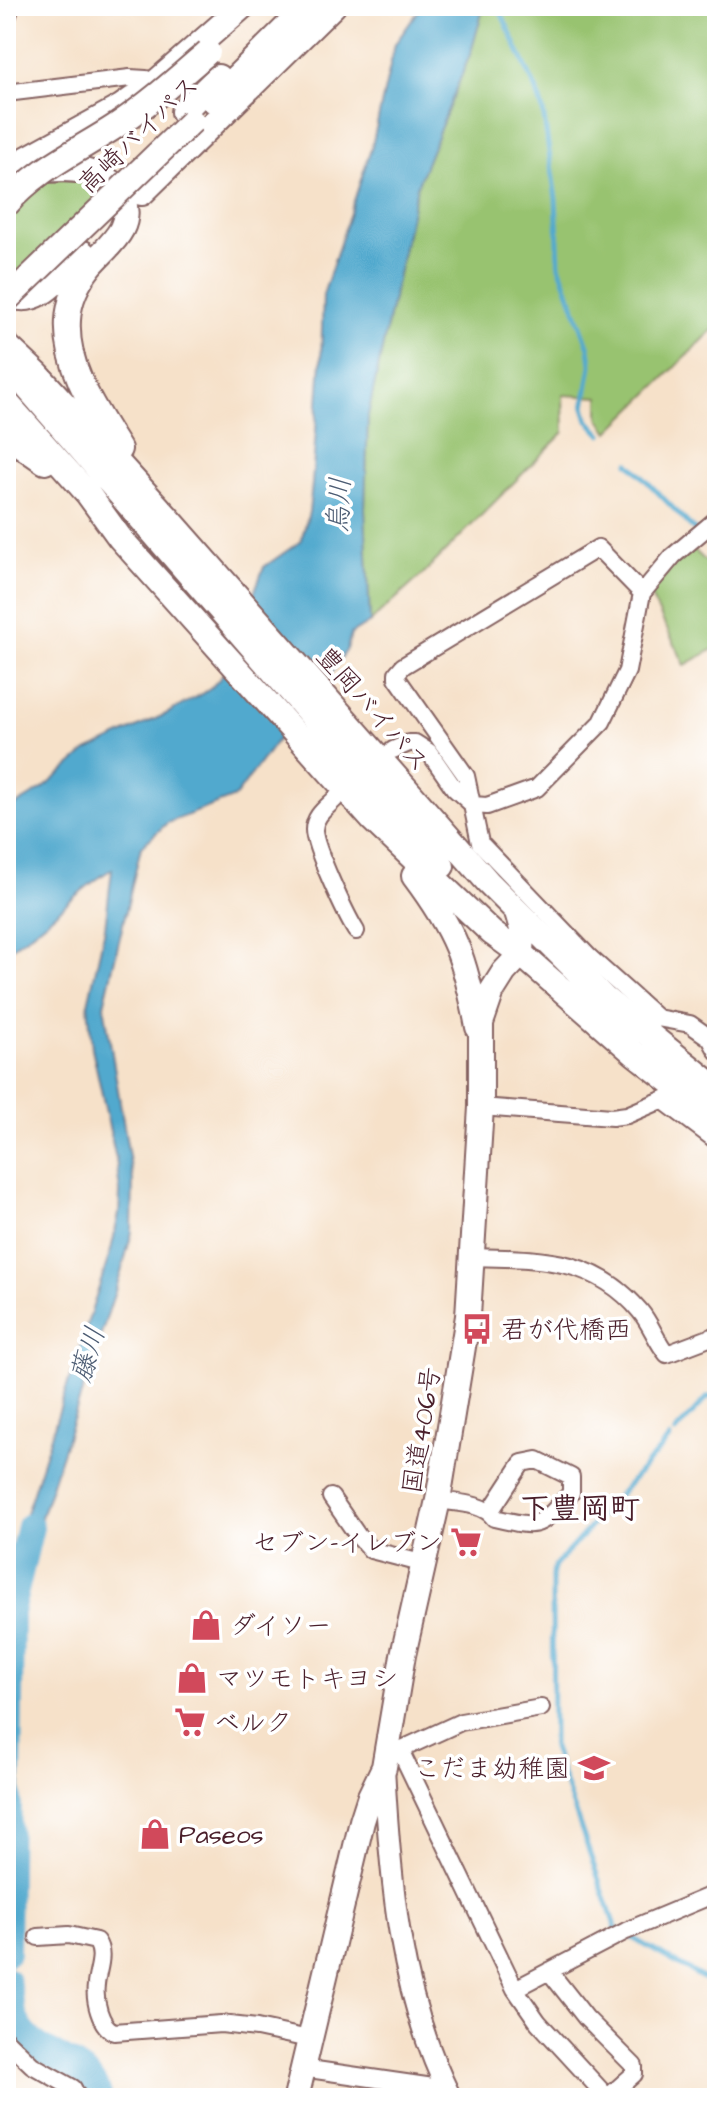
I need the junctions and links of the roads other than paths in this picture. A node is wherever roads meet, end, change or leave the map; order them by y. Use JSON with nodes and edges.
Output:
{"nodes":[{"id":1,"x":11,"y":6,"type":"edge"},
{"id":2,"x":243,"y":6,"type":"edge"},
{"id":3,"x":257,"y":6,"type":"edge"},
{"id":4,"x":289,"y":6,"type":"edge"},
{"id":5,"x":308,"y":6,"type":"edge"},
{"id":6,"x":333,"y":6,"type":"edge"},
{"id":7,"x":6,"y":21,"type":"edge"},
{"id":8,"x":154,"y":84,"type":"junction"},
{"id":9,"x":6,"y":93,"type":"edge"},
{"id":10,"x":188,"y":116,"type":"junction"},
{"id":11,"x":6,"y":170,"type":"edge"},
{"id":12,"x":6,"y":179,"type":"edge"},
{"id":13,"x":6,"y":205,"type":"edge"},
{"id":14,"x":83,"y":253,"type":"junction"},
{"id":15,"x":6,"y":282,"type":"edge"},
{"id":16,"x":6,"y":293,"type":"edge"},
{"id":17,"x":66,"y":298,"type":"junction"},
{"id":18,"x":6,"y":300,"type":"edge"},
{"id":19,"x":10,"y":354,"type":"edge"},
{"id":20,"x":6,"y":402,"type":"edge"},
{"id":21,"x":6,"y":435,"type":"edge"},
{"id":22,"x":169,"y":519,"type":"junction"},
{"id":23,"x":707,"y":528,"type":"edge"},
{"id":24,"x":120,"y":538,"type":"junction"},
{"id":25,"x":642,"y":593,"type":"junction"},
{"id":26,"x":335,"y":744,"type":"junction"},
{"id":27,"x":393,"y":750,"type":"dead end"},
{"id":28,"x":335,"y":799,"type":"dead end"},
{"id":29,"x":473,"y":805,"type":"junction"},
{"id":30,"x":372,"y":819,"type":"junction"},
{"id":31,"x":517,"y":912,"type":"junction"},
{"id":32,"x":356,"y":931,"type":"dead end"},
{"id":33,"x":521,"y":954,"type":"junction"},
{"id":34,"x":480,"y":1035,"type":"junction"},
{"id":35,"x":717,"y":1051,"type":"edge"},
{"id":36,"x":713,"y":1082,"type":"edge"},
{"id":37,"x":673,"y":1096,"type":"junction"},
{"id":38,"x":481,"y":1107,"type":"junction"},
{"id":39,"x":717,"y":1118,"type":"edge"},
{"id":40,"x":717,"y":1141,"type":"edge"},
{"id":41,"x":473,"y":1257,"type":"junction"},
{"id":42,"x":717,"y":1335,"type":"edge"},
{"id":43,"x":331,"y":1497,"type":"dead end"},
{"id":44,"x":438,"y":1500,"type":"junction"},
{"id":45,"x":490,"y":1512,"type":"junction"},
{"id":46,"x":425,"y":1564,"type":"junction"},
{"id":47,"x":541,"y":1708,"type":"dead end"},
{"id":48,"x":390,"y":1755,"type":"junction"},
{"id":49,"x":717,"y":1893,"type":"edge"},
{"id":50,"x":38,"y":1937,"type":"dead end"},
{"id":51,"x":549,"y":1971,"type":"junction"},
{"id":52,"x":515,"y":1989,"type":"junction"},
{"id":53,"x":309,"y":2039,"type":"junction"},
{"id":54,"x":6,"y":2040,"type":"edge"},
{"id":55,"x":302,"y":2068,"type":"junction"},
{"id":56,"x":449,"y":2094,"type":"edge"},
{"id":57,"x":78,"y":2098,"type":"edge"},
{"id":58,"x":296,"y":2098,"type":"edge"},
{"id":59,"x":608,"y":2098,"type":"edge"}],
"edges":[{"from":1,"to":7,"type":"street"},
{"from":2,"to":8,"type":"highway"},
{"from":3,"to":13,"type":"highway","bridge":true},
{"from":4,"to":10,"type":"highway","name":"高崎バイパス"},
{"from":5,"to":10,"type":"highway","name":"高崎バイパス"},
{"from":6,"to":14,"type":"highway"},
{"from":8,"to":9,"type":"street"},
{"from":8,"to":11,"type":"highway"},
{"from":10,"to":15,"type":"highway","name":"高崎バイパス"},
{"from":10,"to":18,"type":"highway","name":"高崎バイパス","bridge":true},
{"from":12,"to":17,"type":"highway"},
{"from":14,"to":16,"type":"highway"},
{"from":14,"to":17,"type":"highway"},
{"from":17,"to":22,"type":"highway"},
{"from":19,"to":22,"type":"highway","name":"豊岡バイパス"},
{"from":19,"to":26,"type":"highway"},
{"from":20,"to":24,"type":"highway","name":"豊岡バイパス"},
{"from":21,"to":24,"type":"highway"},
{"from":22,"to":26,"type":"highway","name":"豊岡バイパス"},
{"from":23,"to":25,"type":"street"},
{"from":24,"to":26,"type":"highway","name":"豊岡バイパス"},
{"from":25,"to":29,"type":"street"},
{"from":25,"to":29,"type":"street"},
{"from":26,"to":30,"type":"highway","name":"豊岡バイパス"},
{"from":26,"to":31,"type":"highway","name":"豊岡バイパス"},
{"from":26,"to":33,"type":"highway"},
{"from":27,"to":29,"type":"street"},
{"from":28,"to":32,"type":"street"},
{"from":29,"to":35,"type":"street"},
{"from":30,"to":33,"type":"highway","name":"豊岡バイパス"},
{"from":30,"to":34,"type":"highway"},
{"from":31,"to":33,"type":"highway"},
{"from":31,"to":36,"type":"highway","name":"豊岡バイパス"},
{"from":33,"to":34,"type":"highway","name":"国道406号"},
{"from":33,"to":37,"type":"highway","name":"豊岡バイパス"},
{"from":34,"to":38,"type":"highway","name":"国道406号"},
{"from":36,"to":37,"type":"street"},
{"from":37,"to":38,"type":"street"},
{"from":37,"to":39,"type":"highway","name":"豊岡バイパス"},
{"from":37,"to":40,"type":"street"},
{"from":38,"to":41,"type":"highway","name":"国道406号"},
{"from":41,"to":42,"type":"street"},
{"from":41,"to":44,"type":"highway","name":"国道406号"},
{"from":43,"to":46,"type":"street"},
{"from":44,"to":45,"type":"street"},
{"from":44,"to":46,"type":"highway","name":"国道406号"},
{"from":45,"to":45,"type":"street"},
{"from":46,"to":48,"type":"highway","name":"国道406号"},
{"from":47,"to":48,"type":"street"},
{"from":48,"to":52,"type":"street"},
{"from":48,"to":53,"type":"highway","name":"国道406号"},
{"from":48,"to":56,"type":"main road"},
{"from":49,"to":51,"type":"street"},
{"from":50,"to":53,"type":"street"},
{"from":51,"to":52,"type":"street"},
{"from":51,"to":59,"type":"street"},
{"from":52,"to":59,"type":"street"},
{"from":53,"to":55,"type":"highway","name":"国道406号"},
{"from":54,"to":57,"type":"street"},
{"from":55,"to":56,"type":"street"},
{"from":55,"to":58,"type":"highway","name":"国道406号"}]}
